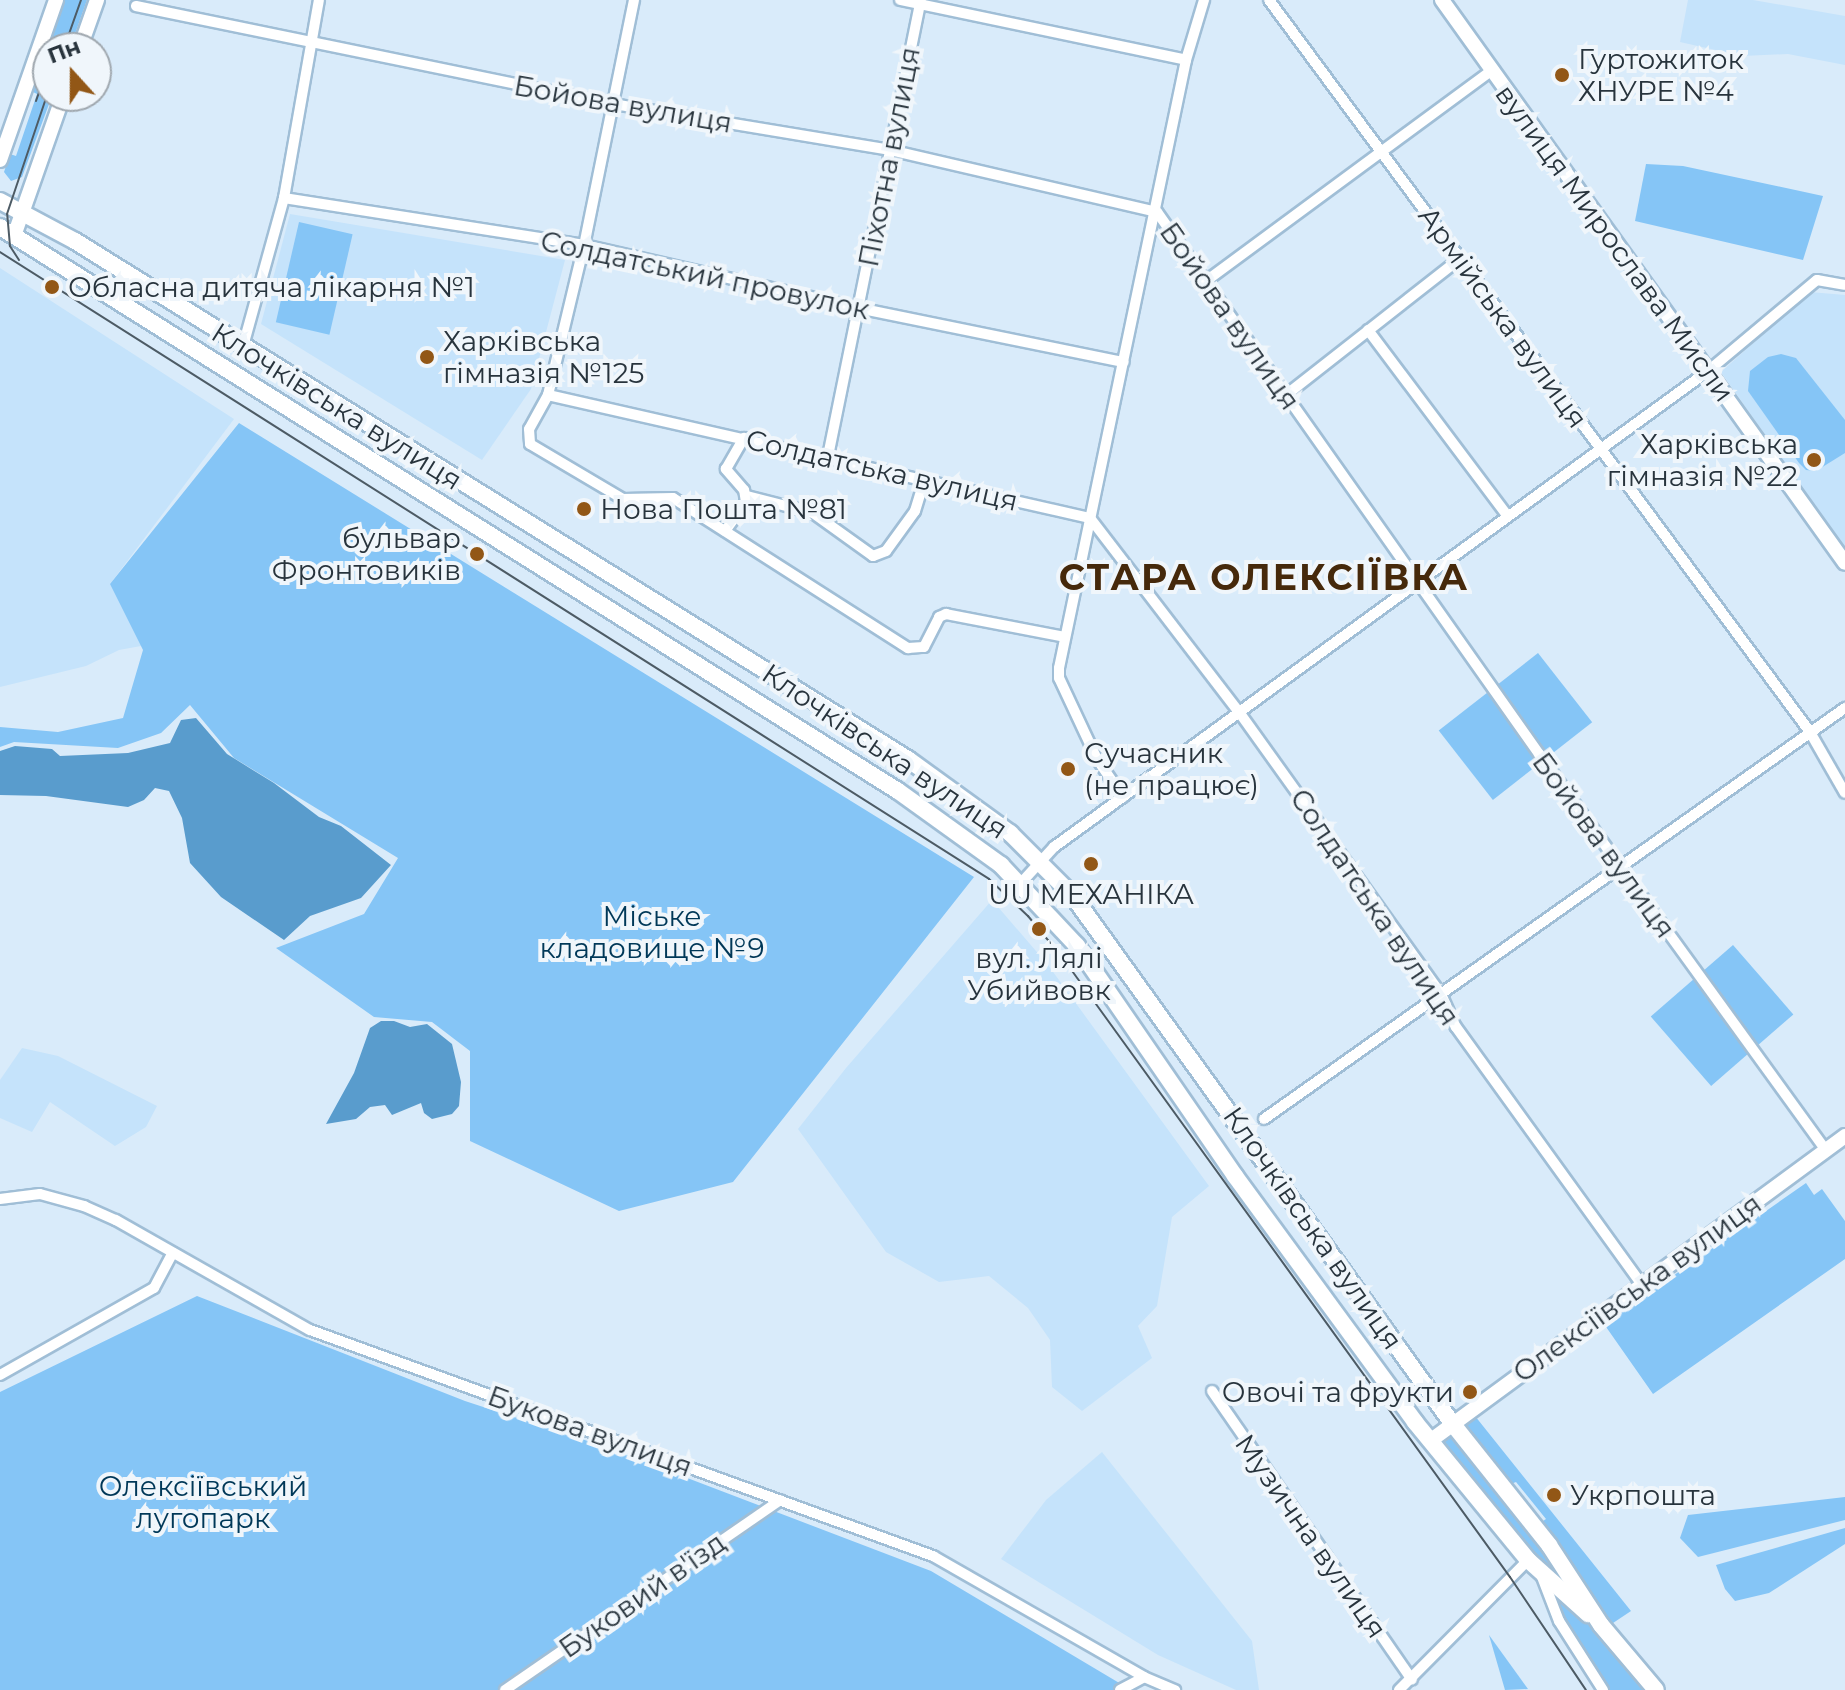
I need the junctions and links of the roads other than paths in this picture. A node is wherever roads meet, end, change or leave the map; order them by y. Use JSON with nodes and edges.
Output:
{"nodes":[{"id":1,"x":56,"y":0,"type":"edge"},
{"id":2,"x":97,"y":0,"type":"edge"},
{"id":3,"x":319,"y":0,"type":"edge"},
{"id":4,"x":634,"y":0,"type":"edge"},
{"id":5,"x":900,"y":0,"type":"edge"},
{"id":6,"x":1204,"y":0,"type":"edge"},
{"id":7,"x":1269,"y":0,"type":"edge"},
{"id":8,"x":1442,"y":0,"type":"edge"},
{"id":9,"x":920,"y":2,"type":"edge"},
{"id":10,"x":136,"y":6,"type":"dead end"},
{"id":11,"x":86,"y":32,"type":"edge"},
{"id":12,"x":309,"y":43,"type":"junction"},
{"id":13,"x":1186,"y":60,"type":"junction"},
{"id":14,"x":1491,"y":71,"type":"junction"},
{"id":15,"x":613,"y":104,"type":"junction"},
{"id":16,"x":57,"y":112,"type":"edge"},
{"id":17,"x":890,"y":150,"type":"junction"},
{"id":18,"x":1381,"y":151,"type":"junction"},
{"id":19,"x":0,"y":160,"type":"edge"},
{"id":20,"x":284,"y":198,"type":"junction"},
{"id":21,"x":0,"y":201,"type":"edge"},
{"id":22,"x":1157,"y":212,"type":"junction"},
{"id":23,"x":22,"y":214,"type":"junction"},
{"id":24,"x":7,"y":231,"type":"edge"},
{"id":25,"x":584,"y":245,"type":"junction"},
{"id":26,"x":1461,"y":258,"type":"junction"},
{"id":27,"x":1206,"y":281,"type":"junction"},
{"id":28,"x":1845,"y":285,"type":"edge"},
{"id":29,"x":858,"y":308,"type":"junction"},
{"id":30,"x":1368,"y":330,"type":"junction"},
{"id":31,"x":243,"y":346,"type":"junction"},
{"id":32,"x":1124,"y":362,"type":"junction"},
{"id":33,"x":1708,"y":371,"type":"junction"},
{"id":34,"x":548,"y":395,"type":"junction"},
{"id":35,"x":1286,"y":395,"type":"junction"},
{"id":36,"x":744,"y":438,"type":"junction"},
{"id":37,"x":1598,"y":448,"type":"junction"},
{"id":38,"x":828,"y":456,"type":"junction"},
{"id":39,"x":925,"y":479,"type":"junction"},
{"id":40,"x":747,"y":496,"type":"junction"},
{"id":41,"x":1507,"y":515,"type":"junction"},
{"id":42,"x":1090,"y":518,"type":"junction"},
{"id":43,"x":725,"y":531,"type":"junction"},
{"id":44,"x":1845,"y":563,"type":"edge"},
{"id":45,"x":1416,"y":582,"type":"junction"},
{"id":46,"x":1065,"y":637,"type":"junction"},
{"id":47,"x":1845,"y":708,"type":"edge"},
{"id":48,"x":1239,"y":712,"type":"junction"},
{"id":49,"x":1810,"y":732,"type":"junction"},
{"id":50,"x":1845,"y":793,"type":"edge"},
{"id":51,"x":1123,"y":797,"type":"junction"},
{"id":52,"x":1040,"y":861,"type":"junction"},
{"id":53,"x":1622,"y":868,"type":"junction"},
{"id":54,"x":1021,"y":883,"type":"junction"},
{"id":55,"x":1441,"y":994,"type":"junction"},
{"id":56,"x":1264,"y":1119,"type":"dead end"},
{"id":57,"x":1845,"y":1136,"type":"edge"},
{"id":58,"x":1826,"y":1150,"type":"junction"},
{"id":59,"x":0,"y":1199,"type":"edge"},
{"id":60,"x":173,"y":1253,"type":"junction"},
{"id":61,"x":1642,"y":1285,"type":"junction"},
{"id":62,"x":0,"y":1375,"type":"edge"},
{"id":63,"x":1212,"y":1391,"type":"dead end"},
{"id":64,"x":1452,"y":1423,"type":"junction"},
{"id":65,"x":1430,"y":1441,"type":"junction"},
{"id":66,"x":780,"y":1500,"type":"junction"},
{"id":67,"x":1528,"y":1560,"type":"junction"},
{"id":68,"x":1542,"y":1575,"type":"junction"},
{"id":69,"x":1601,"y":1625,"type":"junction"},
{"id":70,"x":1144,"y":1677,"type":"junction"},
{"id":71,"x":1412,"y":1680,"type":"junction"},
{"id":72,"x":505,"y":1690,"type":"edge"},
{"id":73,"x":1120,"y":1690,"type":"edge"},
{"id":74,"x":1175,"y":1690,"type":"edge"},
{"id":75,"x":1399,"y":1690,"type":"edge"},
{"id":76,"x":1603,"y":1690,"type":"edge"},
{"id":77,"x":1656,"y":1690,"type":"edge"}],
"edges":[{"from":1,"to":19,"type":"street"},
{"from":2,"to":11,"type":"street"},
{"from":3,"to":12,"type":"street"},
{"from":4,"to":15,"type":"street"},
{"from":5,"to":9,"type":"street"},
{"from":6,"to":13,"type":"street"},
{"from":7,"to":18,"type":"street","name":"Армійська вулиця"},
{"from":8,"to":14,"type":"street","name":"вулиця Мирослава Мисли"},
{"from":9,"to":13,"type":"street"},
{"from":9,"to":17,"type":"street","name":"Піхотна вулиця"},
{"from":10,"to":12,"type":"street","name":"Бойова вулиця"},
{"from":12,"to":15,"type":"street","name":"Бойова вулиця"},
{"from":12,"to":20,"type":"street"},
{"from":13,"to":22,"type":"street"},
{"from":14,"to":18,"type":"street"},
{"from":14,"to":33,"type":"street","name":"вулиця Мирослава Мисли"},
{"from":15,"to":17,"type":"street","name":"Бойова вулиця"},
{"from":15,"to":25,"type":"street"},
{"from":16,"to":23,"type":"street"},
{"from":17,"to":22,"type":"street","name":"Бойова вулиця"},
{"from":17,"to":29,"type":"street","name":"Піхотна вулиця"},
{"from":18,"to":26,"type":"street","name":"Армійська вулиця"},
{"from":18,"to":27,"type":"street"},
{"from":20,"to":25,"type":"street","name":"Солдатський провулок"},
{"from":20,"to":31,"type":"street"},
{"from":21,"to":23,"type":"main road","name":"Клочківська вулиця"},
{"from":22,"to":27,"type":"street","name":"Бойова вулиця"},
{"from":22,"to":32,"type":"street"},
{"from":23,"to":24,"type":"street"},
{"from":23,"to":31,"type":"main road","name":"Клочківська вулиця"},
{"from":24,"to":54,"type":"main road","name":"Клочківська вулиця"},
{"from":25,"to":29,"type":"street","name":"Солдатський провулок"},
{"from":25,"to":34,"type":"street"},
{"from":26,"to":30,"type":"street"},
{"from":26,"to":37,"type":"street","name":"Армійська вулиця"},
{"from":27,"to":35,"type":"street","name":"Бойова вулиця"},
{"from":28,"to":33,"type":"street"},
{"from":29,"to":32,"type":"street","name":"Солдатський провулок"},
{"from":29,"to":38,"type":"street","name":"Піхотна вулиця"},
{"from":30,"to":35,"type":"street"},
{"from":30,"to":41,"type":"street"},
{"from":31,"to":52,"type":"main road","name":"Клочківська вулиця"},
{"from":32,"to":42,"type":"street"},
{"from":33,"to":37,"type":"street"},
{"from":33,"to":44,"type":"street","name":"вулиця Мирослава Мисли"},
{"from":34,"to":36,"type":"street","name":"Солдатська вулиця"},
{"from":34,"to":43,"type":"street"},
{"from":35,"to":45,"type":"street","name":"Бойова вулиця"},
{"from":36,"to":38,"type":"street","name":"Солдатська вулиця"},
{"from":36,"to":40,"type":"street"},
{"from":37,"to":41,"type":"street"},
{"from":37,"to":49,"type":"street","name":"Армійська вулиця"},
{"from":38,"to":39,"type":"street","name":"Солдатська вулиця"},
{"from":39,"to":40,"type":"street"},
{"from":39,"to":42,"type":"street","name":"Солдатська вулиця"},
{"from":40,"to":43,"type":"street"},
{"from":41,"to":45,"type":"street"},
{"from":42,"to":46,"type":"street"},
{"from":42,"to":48,"type":"street","name":"Солдатська вулиця"},
{"from":43,"to":46,"type":"street"},
{"from":45,"to":48,"type":"street"},
{"from":45,"to":53,"type":"street","name":"Бойова вулиця"},
{"from":46,"to":51,"type":"street"},
{"from":47,"to":49,"type":"street"},
{"from":48,"to":51,"type":"street"},
{"from":48,"to":55,"type":"street","name":"Солдатська вулиця"},
{"from":49,"to":50,"type":"street","name":"Армійська вулиця"},
{"from":49,"to":53,"type":"street"},
{"from":51,"to":52,"type":"street"},
{"from":52,"to":54,"type":"street"},
{"from":52,"to":64,"type":"main road","name":"Клочківська вулиця"},
{"from":53,"to":55,"type":"street"},
{"from":53,"to":58,"type":"street","name":"Бойова вулиця"},
{"from":54,"to":65,"type":"main road","name":"Клочківська вулиця"},
{"from":55,"to":56,"type":"street"},
{"from":55,"to":61,"type":"street","name":"Солдатська вулиця"},
{"from":57,"to":58,"type":"street","name":"Олексіївська вулиця"},
{"from":58,"to":61,"type":"street","name":"Олексіївська вулиця"},
{"from":59,"to":60,"type":"street","name":"Букова вулиця"},
{"from":60,"to":62,"type":"street"},
{"from":60,"to":66,"type":"street","name":"Букова вулиця"},
{"from":61,"to":64,"type":"street","name":"Олексіївська вулиця"},
{"from":63,"to":71,"type":"street","name":"Музична вулиця"},
{"from":64,"to":65,"type":"street","name":"Олексіївська вулиця"},
{"from":64,"to":69,"type":"main road","name":"Клочківська вулиця"},
{"from":65,"to":67,"type":"main road","name":"Клочківська вулиця"},
{"from":66,"to":70,"type":"street","name":"Букова вулиця"},
{"from":66,"to":72,"type":"street","name":"Буковий в'їзд"},
{"from":67,"to":68,"type":"main road","name":"Клочківська вулиця"},
{"from":67,"to":71,"type":"street"},
{"from":68,"to":69,"type":"main road","name":"Клочківська вулиця"},
{"from":68,"to":76,"type":"street","name":"Клочківська вулиця"},
{"from":69,"to":77,"type":"main road","name":"Клочківська вулиця"},
{"from":70,"to":73,"type":"street"},
{"from":70,"to":74,"type":"street","name":"Букова вулиця"},
{"from":71,"to":75,"type":"street"}]}
